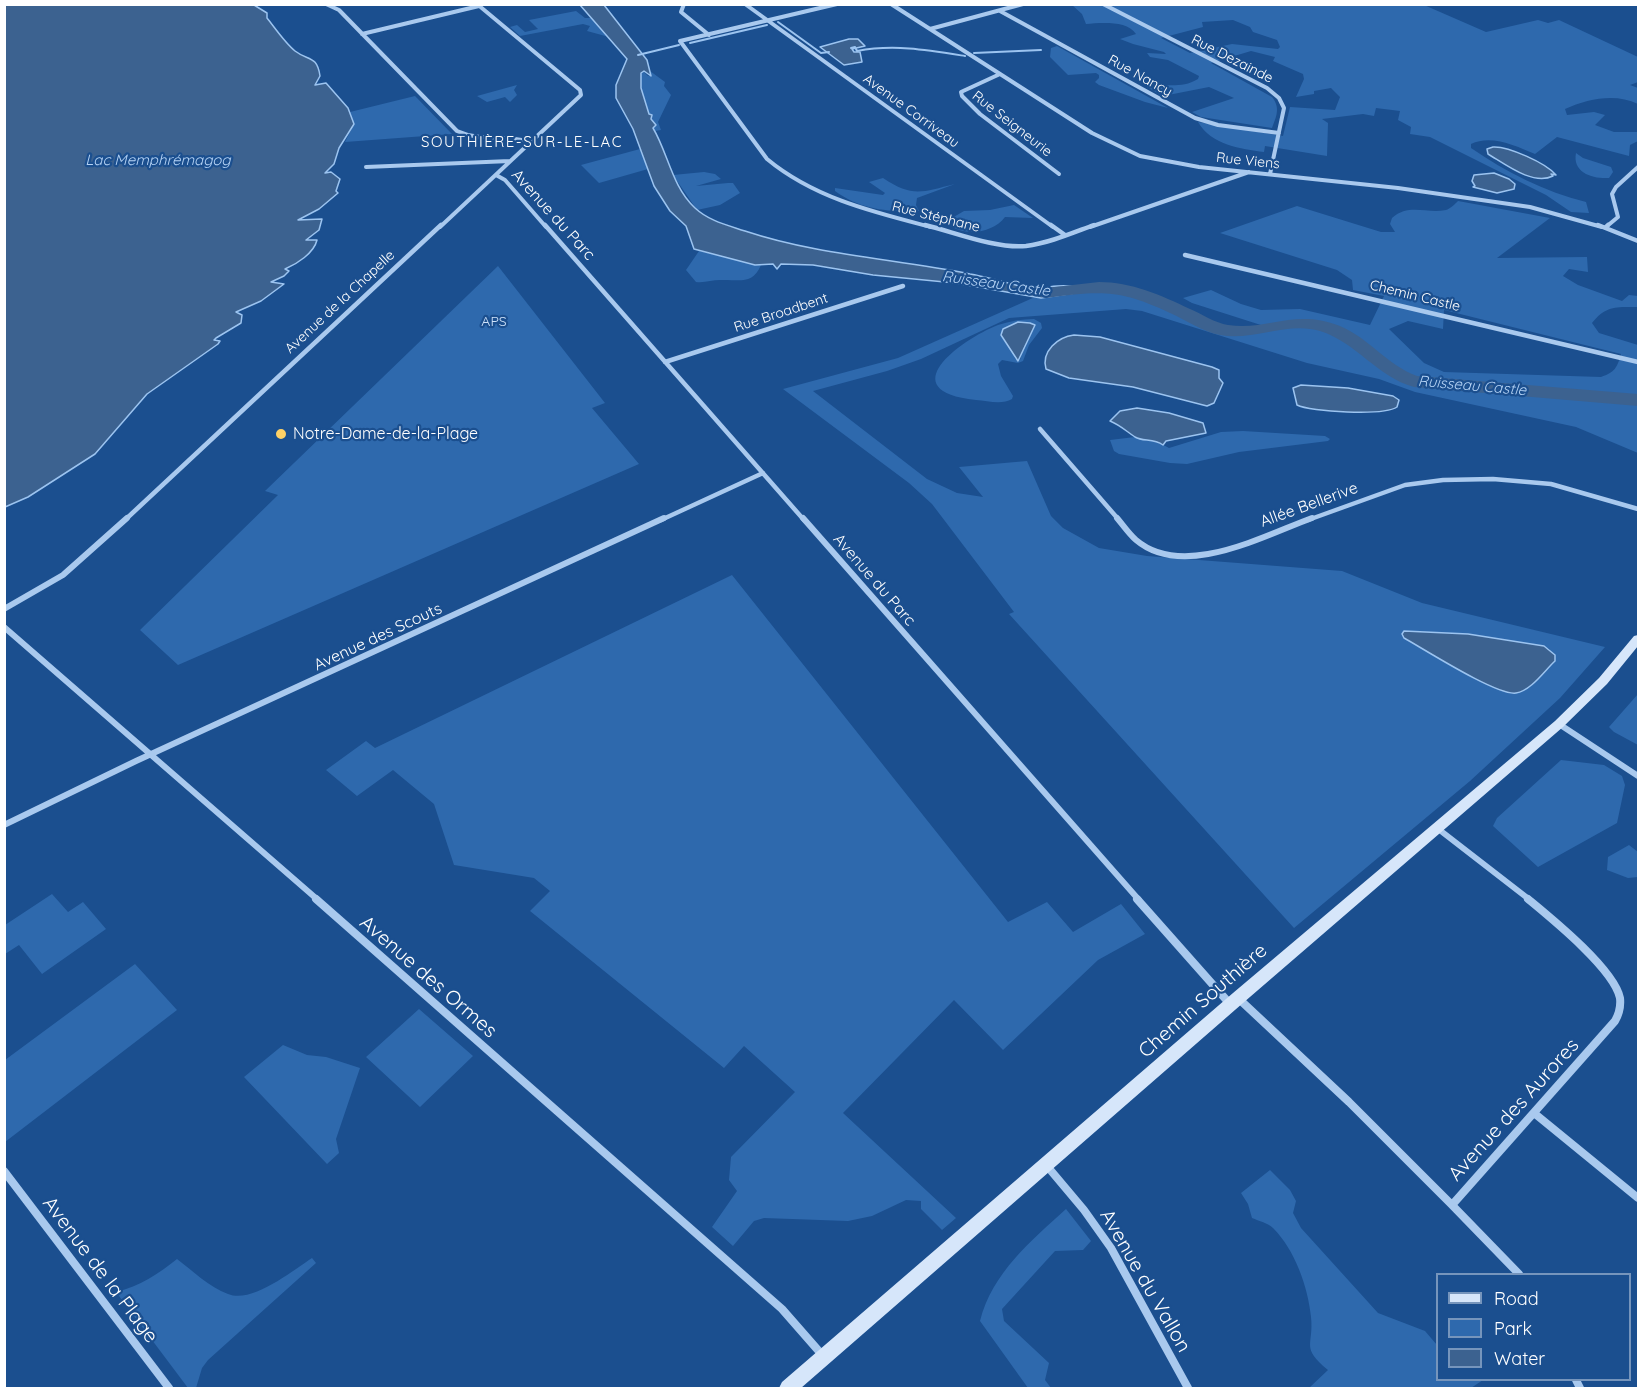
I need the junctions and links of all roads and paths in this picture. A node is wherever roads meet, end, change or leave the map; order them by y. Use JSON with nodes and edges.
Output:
{"nodes":[{"id":1,"x":327,"y":4,"type":"edge"},
{"id":2,"x":684,"y":4,"type":"edge"},
{"id":3,"x":745,"y":4,"type":"edge"},
{"id":4,"x":837,"y":4,"type":"edge"},
{"id":5,"x":891,"y":4,"type":"edge"},
{"id":6,"x":1023,"y":4,"type":"edge"},
{"id":7,"x":1103,"y":4,"type":"edge"},
{"id":8,"x":478,"y":5,"type":"edge"},
{"id":9,"x":1000,"y":11,"type":"junction"},
{"id":10,"x":768,"y":21,"type":"junction"},
{"id":11,"x":930,"y":29,"type":"junction"},
{"id":12,"x":362,"y":34,"type":"junction"},
{"id":13,"x":709,"y":34,"type":"junction"},
{"id":14,"x":1000,"y":74,"type":"junction"},
{"id":15,"x":1279,"y":133,"type":"junction"},
{"id":16,"x":531,"y":142,"type":"junction"},
{"id":17,"x":511,"y":161,"type":"junction"},
{"id":18,"x":366,"y":167,"type":"dead end"},
{"id":19,"x":1638,"y":167,"type":"edge"},
{"id":20,"x":1249,"y":172,"type":"junction"},
{"id":21,"x":1059,"y":174,"type":"dead end"},
{"id":22,"x":1270,"y":174,"type":"junction"},
{"id":23,"x":496,"y":175,"type":"junction"},
{"id":24,"x":1606,"y":227,"type":"junction"},
{"id":25,"x":1065,"y":235,"type":"junction"},
{"id":26,"x":1638,"y":241,"type":"edge"},
{"id":27,"x":1185,"y":255,"type":"dead end"},
{"id":28,"x":903,"y":286,"type":"dead end"},
{"id":29,"x":665,"y":362,"type":"junction"},
{"id":30,"x":1638,"y":362,"type":"edge"},
{"id":31,"x":1040,"y":429,"type":"dead end"},
{"id":32,"x":763,"y":473,"type":"junction"},
{"id":33,"x":1638,"y":509,"type":"edge"},
{"id":34,"x":4,"y":609,"type":"edge"},
{"id":35,"x":4,"y":627,"type":"edge"},
{"id":36,"x":1638,"y":639,"type":"edge"},
{"id":37,"x":1559,"y":724,"type":"junction"},
{"id":38,"x":152,"y":754,"type":"junction"},
{"id":39,"x":1638,"y":776,"type":"edge"},
{"id":40,"x":4,"y":825,"type":"edge"},
{"id":41,"x":1437,"y":828,"type":"junction"},
{"id":42,"x":1234,"y":1001,"type":"junction"},
{"id":43,"x":1534,"y":1113,"type":"junction"},
{"id":44,"x":1047,"y":1166,"type":"junction"},
{"id":45,"x":4,"y":1171,"type":"edge"},
{"id":46,"x":1638,"y":1198,"type":"edge"},
{"id":47,"x":1452,"y":1205,"type":"junction"},
{"id":48,"x":1517,"y":1273,"type":"edge"},
{"id":49,"x":824,"y":1357,"type":"junction"},
{"id":50,"x":169,"y":1389,"type":"edge"},
{"id":51,"x":788,"y":1389,"type":"edge"},
{"id":52,"x":1188,"y":1389,"type":"edge"}],
"edges":[{"from":1,"to":12,"type":"street"},
{"from":2,"to":13,"type":"street"},
{"from":3,"to":10,"type":"street","name":"Avenue Corriveau"},
{"from":4,"to":10,"type":"street"},
{"from":5,"to":11,"type":"street","name":"Rue Viens"},
{"from":6,"to":9,"type":"street"},
{"from":7,"to":15,"type":"street","name":"Rue Dezainde"},
{"from":8,"to":12,"type":"street"},
{"from":8,"to":16,"type":"street","name":"Avenue de la Chapelle"},
{"from":9,"to":11,"type":"street"},
{"from":9,"to":15,"type":"street","name":"Rue Nancy"},
{"from":10,"to":13,"type":"street"},
{"from":10,"to":25,"type":"street","name":"Avenue Corriveau"},
{"from":11,"to":14,"type":"street","name":"Rue Viens"},
{"from":12,"to":16,"type":"street"},
{"from":13,"to":25,"type":"street","name":"Rue Stéphane"},
{"from":14,"to":20,"type":"street","name":"Rue Viens"},
{"from":14,"to":21,"type":"street","name":"Rue Seigneurie"},
{"from":15,"to":22,"type":"street","name":"Rue Dezainde"},
{"from":16,"to":17,"type":"street","name":"Avenue de la Chapelle"},
{"from":17,"to":18,"type":"street"},
{"from":17,"to":23,"type":"street","name":"Avenue de la Chapelle"},
{"from":19,"to":24,"type":"street"},
{"from":20,"to":22,"type":"street","name":"Rue Viens"},
{"from":20,"to":25,"type":"street","name":"Rue Stéphane"},
{"from":22,"to":24,"type":"street","name":"Rue Viens"},
{"from":23,"to":29,"type":"street","name":"Avenue du Parc"},
{"from":23,"to":34,"type":"street","name":"Avenue de la Chapelle"},
{"from":24,"to":26,"type":"street","name":"Rue Viens"},
{"from":27,"to":30,"type":"street","name":"Chemin Castle"},
{"from":28,"to":29,"type":"street","name":"Rue Broadbent"},
{"from":29,"to":32,"type":"street","name":"Avenue du Parc"},
{"from":31,"to":33,"type":"street","name":"Allée Bellerive"},
{"from":32,"to":38,"type":"street","name":"Avenue des Scouts"},
{"from":32,"to":42,"type":"street","name":"Avenue du Parc"},
{"from":35,"to":38,"type":"street","name":"Avenue des Ormes"},
{"from":36,"to":37,"type":"street","name":"Chemin Southière"},
{"from":37,"to":39,"type":"street"},
{"from":37,"to":41,"type":"street","name":"Chemin Southière"},
{"from":38,"to":40,"type":"street","name":"Avenue des Scouts"},
{"from":38,"to":49,"type":"street","name":"Avenue des Ormes"},
{"from":41,"to":42,"type":"street","name":"Chemin Southière"},
{"from":41,"to":43,"type":"street","name":"Avenue des Aurores"},
{"from":42,"to":44,"type":"street","name":"Chemin Southière"},
{"from":42,"to":47,"type":"street","name":"Avenue des Aurores"},
{"from":43,"to":46,"type":"street"},
{"from":43,"to":47,"type":"street","name":"Avenue des Aurores"},
{"from":44,"to":49,"type":"street","name":"Chemin Southière"},
{"from":44,"to":52,"type":"street","name":"Avenue du Vallon"},
{"from":45,"to":50,"type":"street","name":"Avenue de la Plage"},
{"from":47,"to":48,"type":"street"},
{"from":49,"to":51,"type":"street","name":"Chemin Southière"}]}
